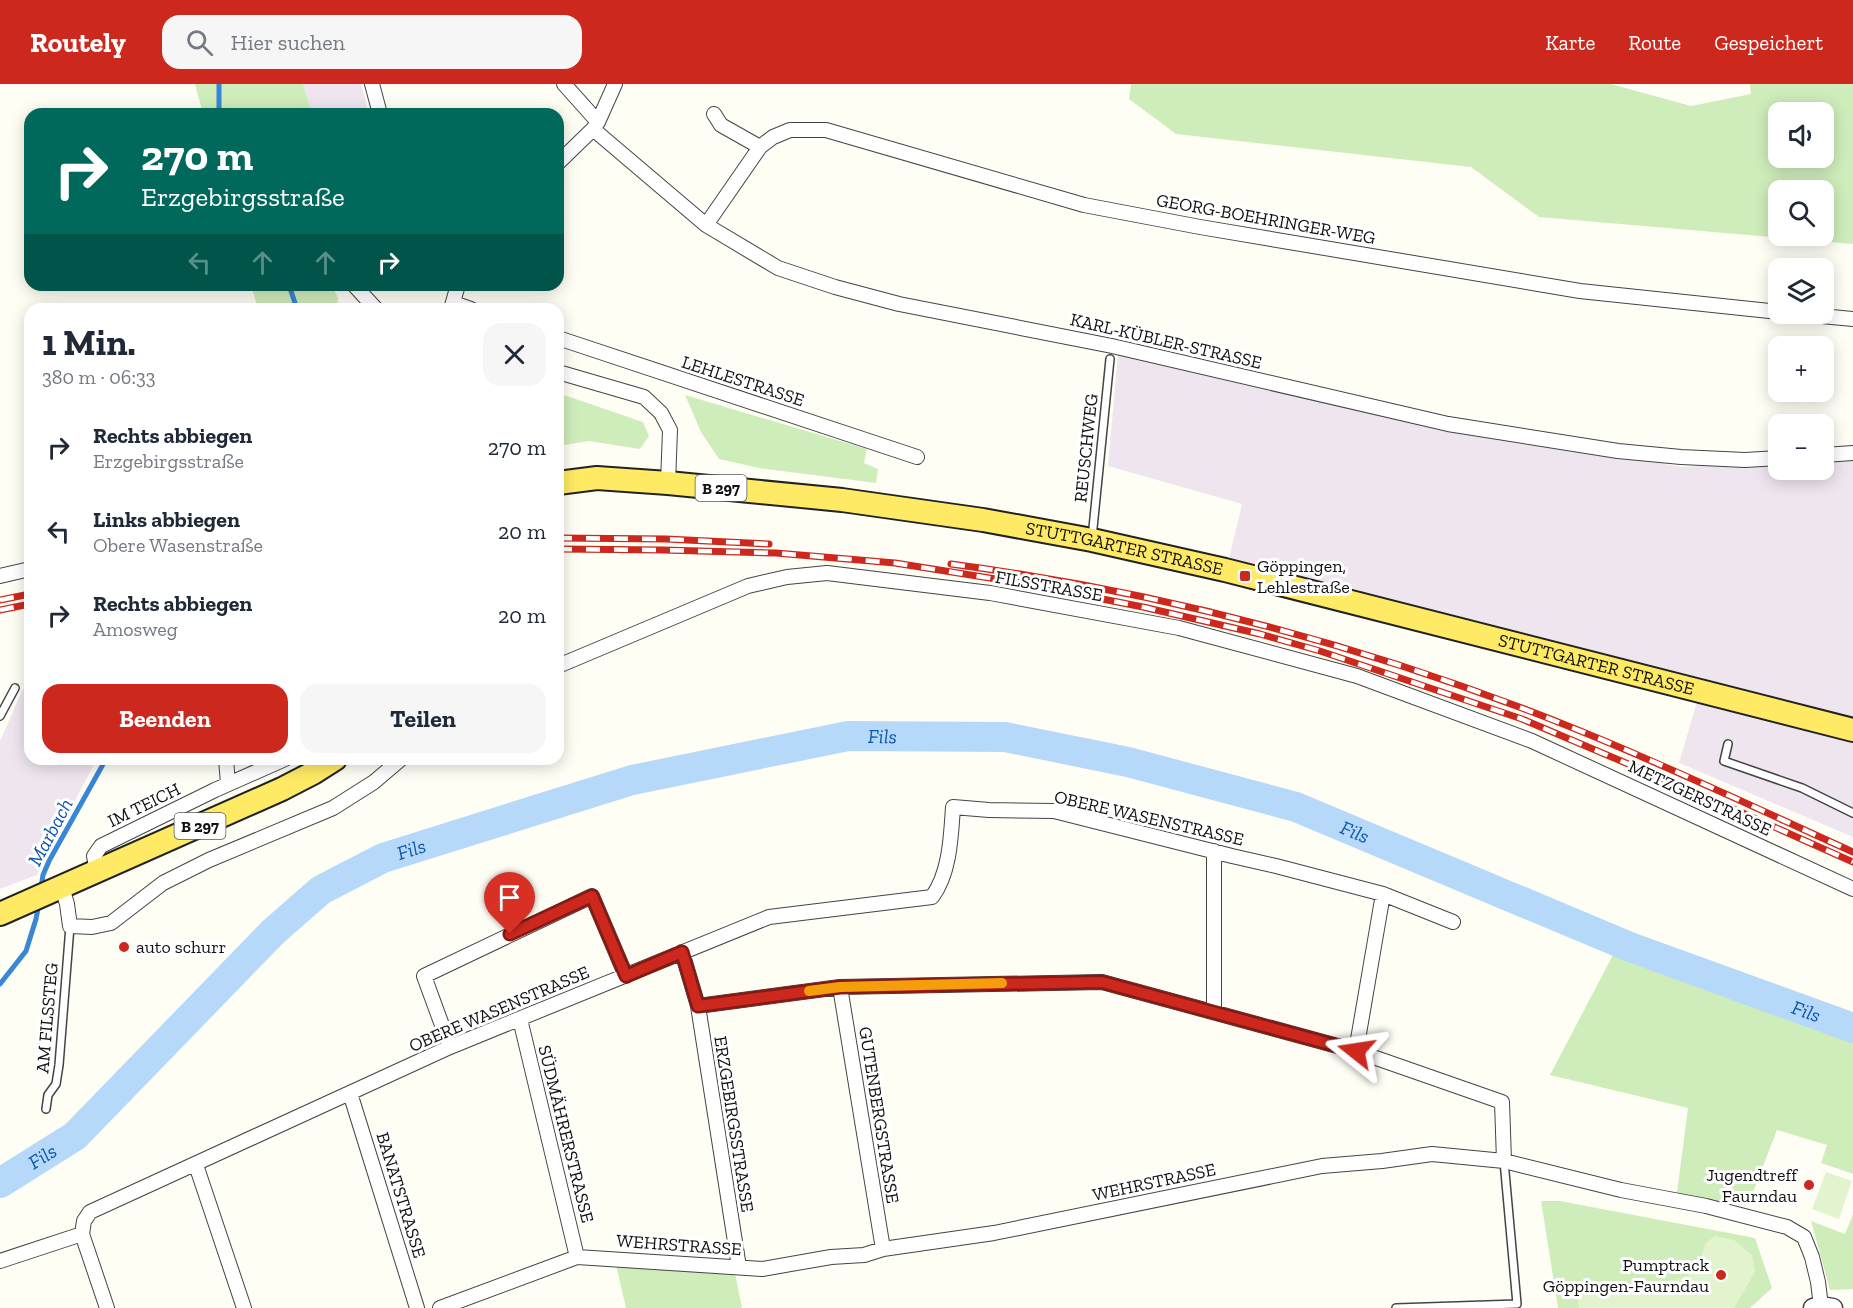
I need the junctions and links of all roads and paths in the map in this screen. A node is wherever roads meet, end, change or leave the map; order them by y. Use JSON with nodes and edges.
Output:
{"nodes":[{"id":1,"x":372,"y":84,"type":"edge"},
{"id":2,"x":564,"y":84,"type":"edge"},
{"id":3,"x":615,"y":84,"type":"edge"},
{"id":4,"x":378,"y":108,"type":"edge"},
{"id":5,"x":714,"y":114,"type":"dead end"},
{"id":6,"x":596,"y":126,"type":"junction"},
{"id":7,"x":760,"y":147,"type":"junction"},
{"id":8,"x":564,"y":157,"type":"edge"},
{"id":9,"x":706,"y":225,"type":"junction"},
{"id":10,"x":360,"y":291,"type":"edge"},
{"id":11,"x":370,"y":303,"type":"edge"},
{"id":12,"x":1768,"y":311,"type":"edge"},
{"id":13,"x":1834,"y":317,"type":"edge"},
{"id":14,"x":1853,"y":318,"type":"edge"},
{"id":15,"x":564,"y":340,"type":"edge"},
{"id":16,"x":1110,"y":358,"type":"dead end"},
{"id":17,"x":564,"y":374,"type":"edge"},
{"id":18,"x":1853,"y":453,"type":"edge"},
{"id":19,"x":1834,"y":454,"type":"edge"},
{"id":20,"x":917,"y":457,"type":"dead end"},
{"id":21,"x":1768,"y":459,"type":"edge"},
{"id":22,"x":671,"y":480,"type":"junction"},
{"id":23,"x":564,"y":482,"type":"edge"},
{"id":24,"x":1092,"y":540,"type":"junction"},
{"id":25,"x":24,"y":570,"type":"edge"},
{"id":26,"x":0,"y":576,"type":"edge"},
{"id":27,"x":564,"y":663,"type":"edge"},
{"id":28,"x":15,"y":688,"type":"dead end"},
{"id":29,"x":0,"y":716,"type":"edge"},
{"id":30,"x":1853,"y":730,"type":"edge"},
{"id":31,"x":1532,"y":741,"type":"joint"},
{"id":32,"x":1728,"y":744,"type":"dead end"},
{"id":33,"x":226,"y":765,"type":"edge"},
{"id":34,"x":271,"y":765,"type":"edge"},
{"id":35,"x":326,"y":765,"type":"edge"},
{"id":36,"x":394,"y":765,"type":"edge"},
{"id":37,"x":228,"y":784,"type":"junction"},
{"id":38,"x":1853,"y":813,"type":"edge"},
{"id":39,"x":1214,"y":851,"type":"junction"},
{"id":40,"x":97,"y":872,"type":"junction"},
{"id":41,"x":1853,"y":889,"type":"edge"},
{"id":42,"x":55,"y":890,"type":"junction"},
{"id":43,"x":1383,"y":894,"type":"junction"},
{"id":44,"x":10,"y":910,"type":"edge"},
{"id":45,"x":1453,"y":922,"type":"dead end"},
{"id":46,"x":70,"y":926,"type":"junction"},
{"id":47,"x":682,"y":952,"type":"junction"},
{"id":48,"x":626,"y":976,"type":"junction"},
{"id":49,"x":840,"y":987,"type":"junction"},
{"id":50,"x":698,"y":1006,"type":"junction"},
{"id":51,"x":1214,"y":1012,"type":"junction"},
{"id":52,"x":520,"y":1019,"type":"junction"},
{"id":53,"x":450,"y":1047,"type":"junction"},
{"id":54,"x":1356,"y":1051,"type":"junction"},
{"id":55,"x":350,"y":1093,"type":"junction"},
{"id":56,"x":46,"y":1109,"type":"dead end"},
{"id":57,"x":1504,"y":1161,"type":"junction"},
{"id":58,"x":196,"y":1165,"type":"junction"},
{"id":59,"x":82,"y":1234,"type":"junction"},
{"id":60,"x":883,"y":1249,"type":"junction"},
{"id":61,"x":578,"y":1257,"type":"junction"},
{"id":62,"x":0,"y":1261,"type":"edge"},
{"id":63,"x":739,"y":1267,"type":"junction"},
{"id":64,"x":1822,"y":1307,"type":"edge"},
{"id":65,"x":108,"y":1308,"type":"edge"},
{"id":66,"x":244,"y":1308,"type":"edge"},
{"id":67,"x":417,"y":1308,"type":"edge"},
{"id":68,"x":440,"y":1308,"type":"edge"},
{"id":69,"x":1396,"y":1308,"type":"edge"}],
"edges":[{"from":1,"to":4,"type":"street"},
{"from":2,"to":6,"type":"street","name":"KARL-KÜBLER-STRASSE"},
{"from":3,"to":6,"type":"street"},
{"from":5,"to":7,"type":"street"},
{"from":6,"to":8,"type":"street"},
{"from":6,"to":9,"type":"street","name":"KARL-KÜBLER-STRASSE"},
{"from":7,"to":9,"type":"street","name":"GEORG-BOEHRINGER-WEG"},
{"from":7,"to":12,"type":"street","name":"GEORG-BOEHRINGER-WEG"},
{"from":9,"to":21,"type":"street","name":"KARL-KÜBLER-STRASSE"},
{"from":10,"to":11,"type":"street"},
{"from":13,"to":14,"type":"street"},
{"from":15,"to":20,"type":"street","name":"LEHLESTRASSE"},
{"from":16,"to":24,"type":"lane","name":"REUSCHWEG"},
{"from":17,"to":22,"type":"street"},
{"from":18,"to":19,"type":"street"},
{"from":22,"to":23,"type":"main road","name":"STUTTGARTER STRASSE","number":"B 297"},
{"from":22,"to":24,"type":"main road","name":"STUTTGARTER STRASSE","number":"B 297"},
{"from":24,"to":30,"type":"main road","name":"STUTTGARTER STRASSE","number":"B 297"},
{"from":25,"to":26,"type":"street"},
{"from":27,"to":31,"type":"street","name":"FILSSTRASSE"},
{"from":28,"to":29,"type":"lane"},
{"from":31,"to":41,"type":"street","name":"METZGERSTRASSE"},
{"from":32,"to":38,"type":"lane"},
{"from":33,"to":37,"type":"street"},
{"from":34,"to":37,"type":"street","name":"IM TEICH"},
{"from":35,"to":40,"type":"main road","number":"B 297"},
{"from":36,"to":46,"type":"street"},
{"from":37,"to":40,"type":"street","name":"IM TEICH"},
{"from":39,"to":43,"type":"street","name":"OBERE WASENSTRASSE"},
{"from":39,"to":47,"type":"street","name":"OBERE WASENSTRASSE"},
{"from":39,"to":51,"type":"street"},
{"from":40,"to":42,"type":"main road","number":"B 297"},
{"from":42,"to":44,"type":"main road","number":"B 297"},
{"from":42,"to":46,"type":"street"},
{"from":43,"to":45,"type":"street","name":"OBERE WASENSTRASSE"},
{"from":43,"to":54,"type":"street"},
{"from":46,"to":56,"type":"lane","name":"AM FILSSTEG"},
{"from":47,"to":48,"type":"street","name":"OBERE WASENSTRASSE"},
{"from":47,"to":50,"type":"street","name":"ERZGEBIRGSSTRASSE"},
{"from":48,"to":52,"type":"street","name":"OBERE WASENSTRASSE"},
{"from":48,"to":53,"type":"street"},
{"from":49,"to":50,"type":"street"},
{"from":49,"to":51,"type":"street"},
{"from":49,"to":60,"type":"street","name":"GUTENBERGSTRASSE"},
{"from":50,"to":63,"type":"street","name":"ERZGEBIRGSSTRASSE"},
{"from":51,"to":54,"type":"street"},
{"from":52,"to":53,"type":"street","name":"OBERE WASENSTRASSE"},
{"from":52,"to":61,"type":"street","name":"SÜDMÄHRERSTRASSE"},
{"from":53,"to":55,"type":"street","name":"OBERE WASENSTRASSE"},
{"from":54,"to":57,"type":"street"},
{"from":55,"to":58,"type":"street","name":"OBERE WASENSTRASSE"},
{"from":55,"to":67,"type":"street","name":"BANATSTRASSE"},
{"from":57,"to":60,"type":"street","name":"WEHRSTRASSE"},
{"from":57,"to":64,"type":"street","name":"WEHRSTRASSE"},
{"from":57,"to":69,"type":"lane"},
{"from":58,"to":59,"type":"street","name":"OBERE WASENSTRASSE"},
{"from":58,"to":66,"type":"street"},
{"from":59,"to":62,"type":"street"},
{"from":59,"to":65,"type":"street"},
{"from":60,"to":63,"type":"street","name":"WEHRSTRASSE"},
{"from":61,"to":63,"type":"street","name":"WEHRSTRASSE"},
{"from":61,"to":68,"type":"street","name":"WEHRSTRASSE"}]}
